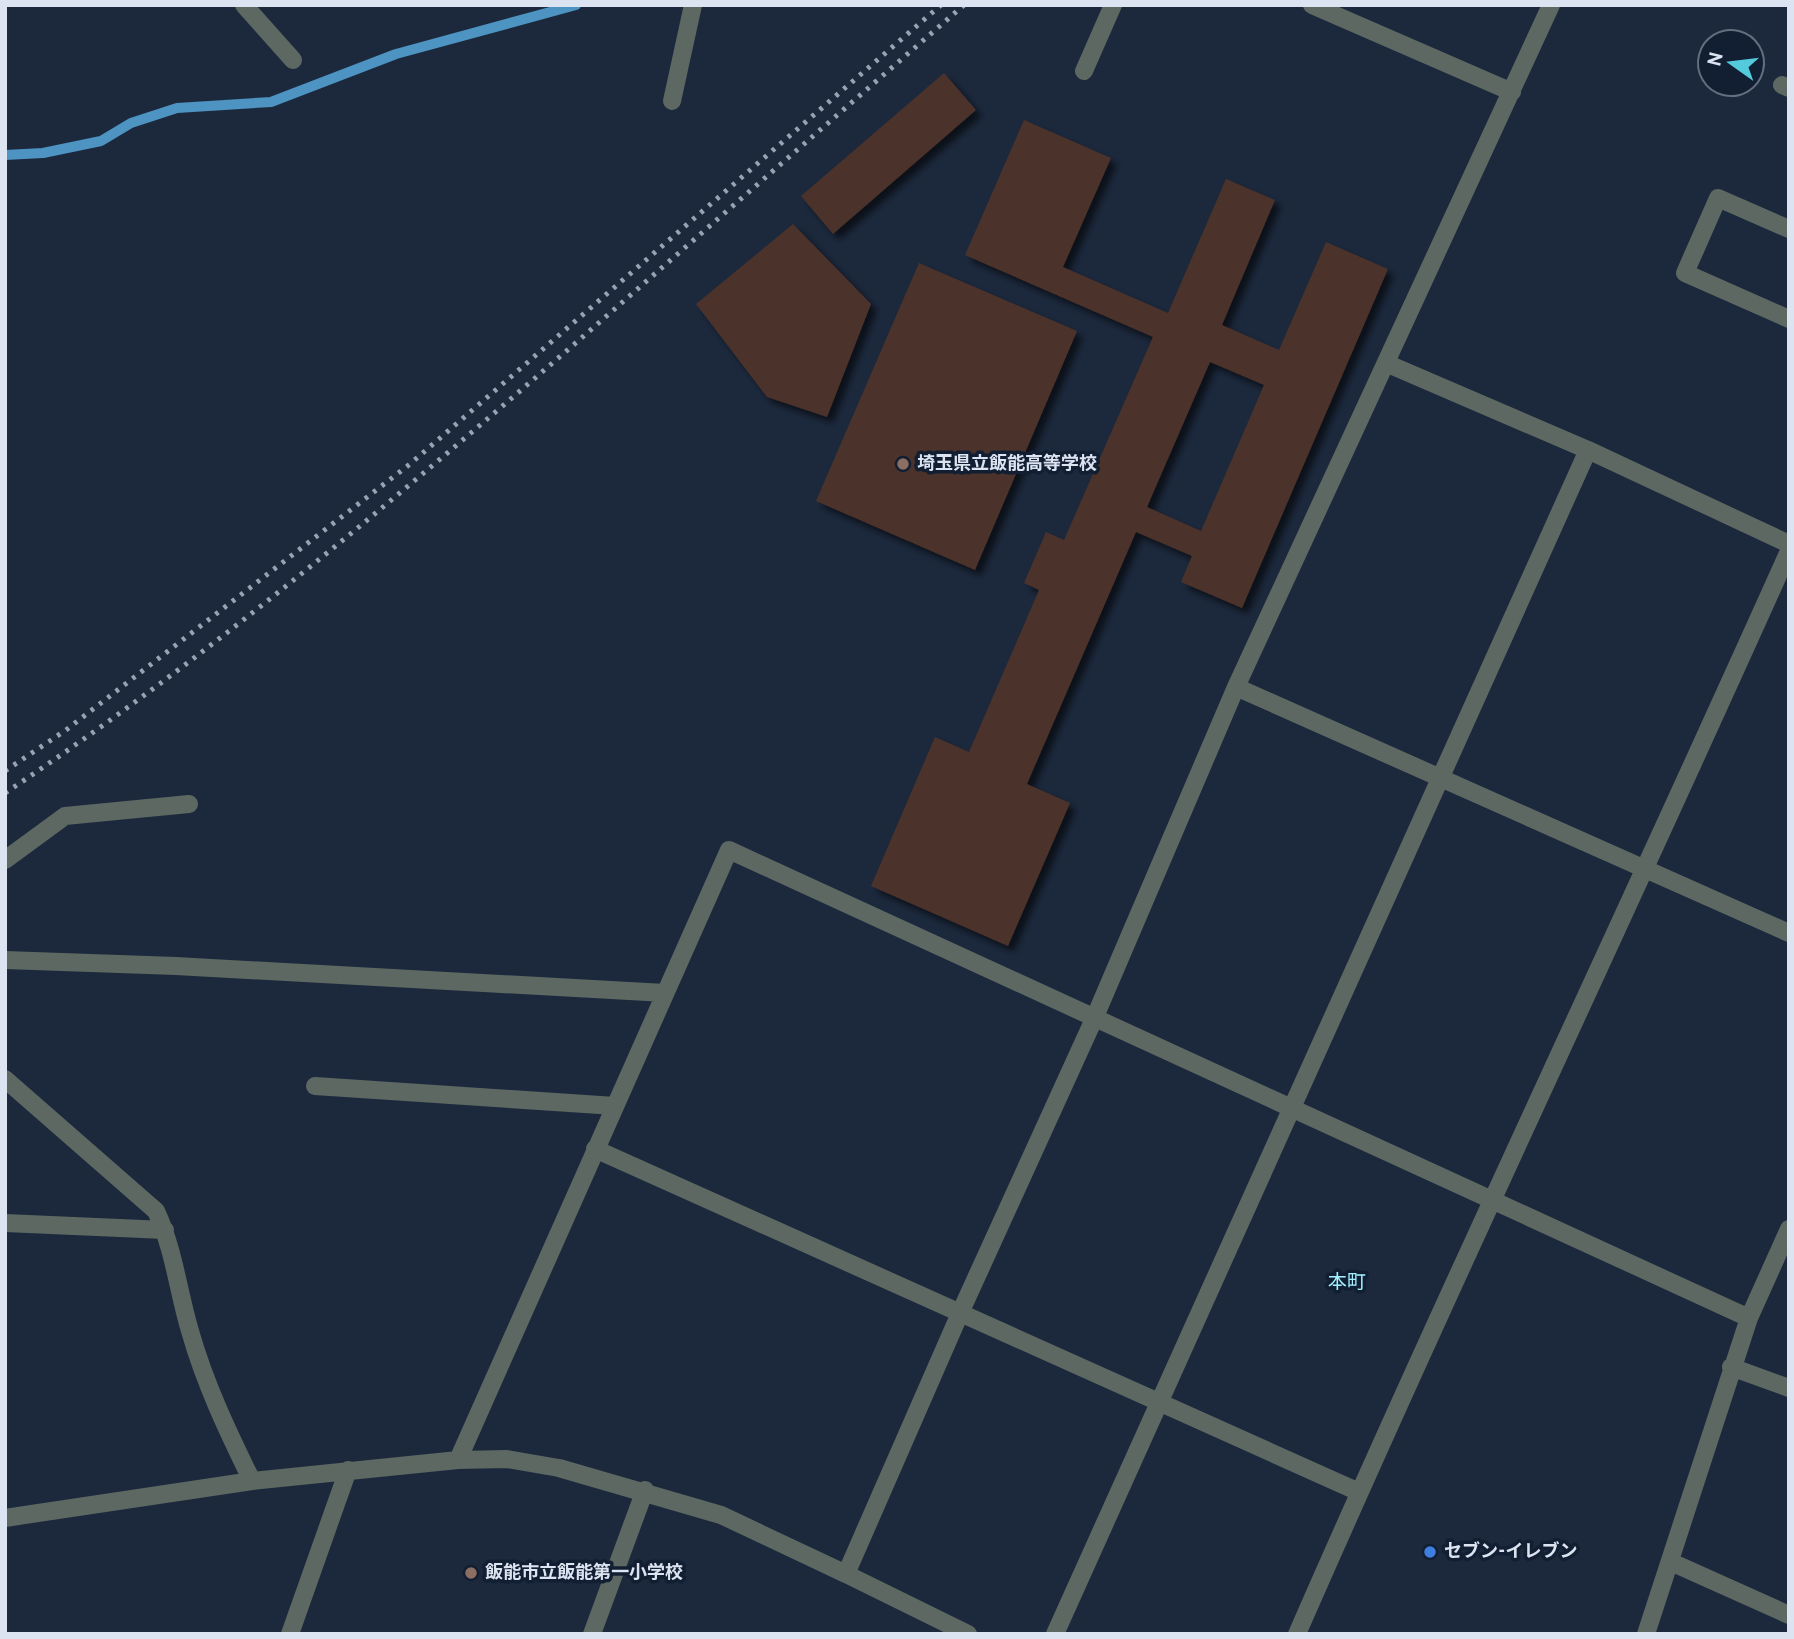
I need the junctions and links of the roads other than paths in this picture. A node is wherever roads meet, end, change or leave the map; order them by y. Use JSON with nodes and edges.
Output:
{"nodes":[{"id":1,"x":244,"y":5,"type":"edge"},
{"id":2,"x":693,"y":5,"type":"edge"},
{"id":3,"x":1113,"y":5,"type":"edge"},
{"id":4,"x":1312,"y":5,"type":"edge"},
{"id":5,"x":1551,"y":5,"type":"edge"},
{"id":6,"x":293,"y":60,"type":"dead end"},
{"id":7,"x":1084,"y":71,"type":"dead end"},
{"id":8,"x":1512,"y":92,"type":"junction"},
{"id":9,"x":672,"y":101,"type":"dead end"},
{"id":10,"x":1789,"y":229,"type":"edge"},
{"id":11,"x":1789,"y":319,"type":"edge"},
{"id":12,"x":1388,"y":364,"type":"junction"},
{"id":13,"x":1588,"y":450,"type":"junction"},
{"id":14,"x":1789,"y":544,"type":"edge"},
{"id":15,"x":1789,"y":551,"type":"edge"},
{"id":16,"x":1236,"y":687,"type":"junction"},
{"id":17,"x":1441,"y":777,"type":"junction"},
{"id":18,"x":189,"y":804,"type":"dead end"},
{"id":19,"x":5,"y":860,"type":"edge"},
{"id":20,"x":1647,"y":868,"type":"junction"},
{"id":21,"x":1789,"y":933,"type":"edge"},
{"id":22,"x":5,"y":960,"type":"edge"},
{"id":23,"x":665,"y":993,"type":"junction"},
{"id":24,"x":1094,"y":1019,"type":"junction"},
{"id":25,"x":5,"y":1079,"type":"edge"},
{"id":26,"x":315,"y":1086,"type":"dead end"},
{"id":27,"x":615,"y":1105,"type":"junction"},
{"id":28,"x":1291,"y":1110,"type":"junction"},
{"id":29,"x":595,"y":1149,"type":"junction"},
{"id":30,"x":1491,"y":1200,"type":"junction"},
{"id":31,"x":5,"y":1223,"type":"edge"},
{"id":32,"x":1789,"y":1229,"type":"edge"},
{"id":33,"x":165,"y":1230,"type":"junction"},
{"id":34,"x":961,"y":1311,"type":"junction"},
{"id":35,"x":1749,"y":1318,"type":"junction"},
{"id":36,"x":1731,"y":1367,"type":"junction"},
{"id":37,"x":1789,"y":1388,"type":"edge"},
{"id":38,"x":1159,"y":1403,"type":"junction"},
{"id":39,"x":458,"y":1460,"type":"junction"},
{"id":40,"x":348,"y":1470,"type":"junction"},
{"id":41,"x":252,"y":1482,"type":"junction"},
{"id":42,"x":645,"y":1490,"type":"junction"},
{"id":43,"x":1359,"y":1492,"type":"junction"},
{"id":44,"x":5,"y":1518,"type":"edge"},
{"id":45,"x":1671,"y":1562,"type":"junction"},
{"id":46,"x":846,"y":1574,"type":"junction"},
{"id":47,"x":1789,"y":1615,"type":"edge"},
{"id":48,"x":289,"y":1634,"type":"edge"},
{"id":49,"x":592,"y":1634,"type":"edge"},
{"id":50,"x":968,"y":1634,"type":"edge"},
{"id":51,"x":1055,"y":1634,"type":"edge"},
{"id":52,"x":1297,"y":1634,"type":"edge"},
{"id":53,"x":1646,"y":1634,"type":"edge"}],
"edges":[{"from":1,"to":6,"type":"street"},
{"from":2,"to":9,"type":"street"},
{"from":3,"to":7,"type":"street"},
{"from":4,"to":8,"type":"street"},
{"from":5,"to":8,"type":"street"},
{"from":8,"to":12,"type":"street"},
{"from":10,"to":11,"type":"street"},
{"from":12,"to":13,"type":"street"},
{"from":12,"to":16,"type":"street"},
{"from":13,"to":14,"type":"street"},
{"from":13,"to":17,"type":"street"},
{"from":15,"to":20,"type":"street"},
{"from":16,"to":17,"type":"street"},
{"from":16,"to":24,"type":"street"},
{"from":17,"to":20,"type":"street"},
{"from":17,"to":28,"type":"street"},
{"from":18,"to":19,"type":"street"},
{"from":20,"to":21,"type":"street"},
{"from":20,"to":30,"type":"street"},
{"from":22,"to":23,"type":"street"},
{"from":23,"to":24,"type":"street"},
{"from":23,"to":27,"type":"street"},
{"from":24,"to":28,"type":"street"},
{"from":24,"to":34,"type":"street"},
{"from":25,"to":33,"type":"street"},
{"from":26,"to":27,"type":"street"},
{"from":27,"to":29,"type":"street"},
{"from":28,"to":30,"type":"street"},
{"from":28,"to":38,"type":"street"},
{"from":29,"to":34,"type":"street"},
{"from":29,"to":39,"type":"street"},
{"from":30,"to":35,"type":"street"},
{"from":30,"to":43,"type":"street"},
{"from":31,"to":33,"type":"street"},
{"from":32,"to":35,"type":"street"},
{"from":33,"to":41,"type":"street"},
{"from":34,"to":38,"type":"street"},
{"from":34,"to":46,"type":"street"},
{"from":35,"to":36,"type":"street"},
{"from":36,"to":37,"type":"street"},
{"from":36,"to":45,"type":"street"},
{"from":38,"to":43,"type":"street"},
{"from":38,"to":51,"type":"street"},
{"from":39,"to":40,"type":"street"},
{"from":39,"to":42,"type":"street"},
{"from":40,"to":41,"type":"street"},
{"from":40,"to":48,"type":"street"},
{"from":41,"to":44,"type":"street"},
{"from":42,"to":46,"type":"street"},
{"from":42,"to":49,"type":"street"},
{"from":43,"to":52,"type":"street"},
{"from":45,"to":47,"type":"street"},
{"from":45,"to":53,"type":"street"},
{"from":46,"to":50,"type":"street"}]}
